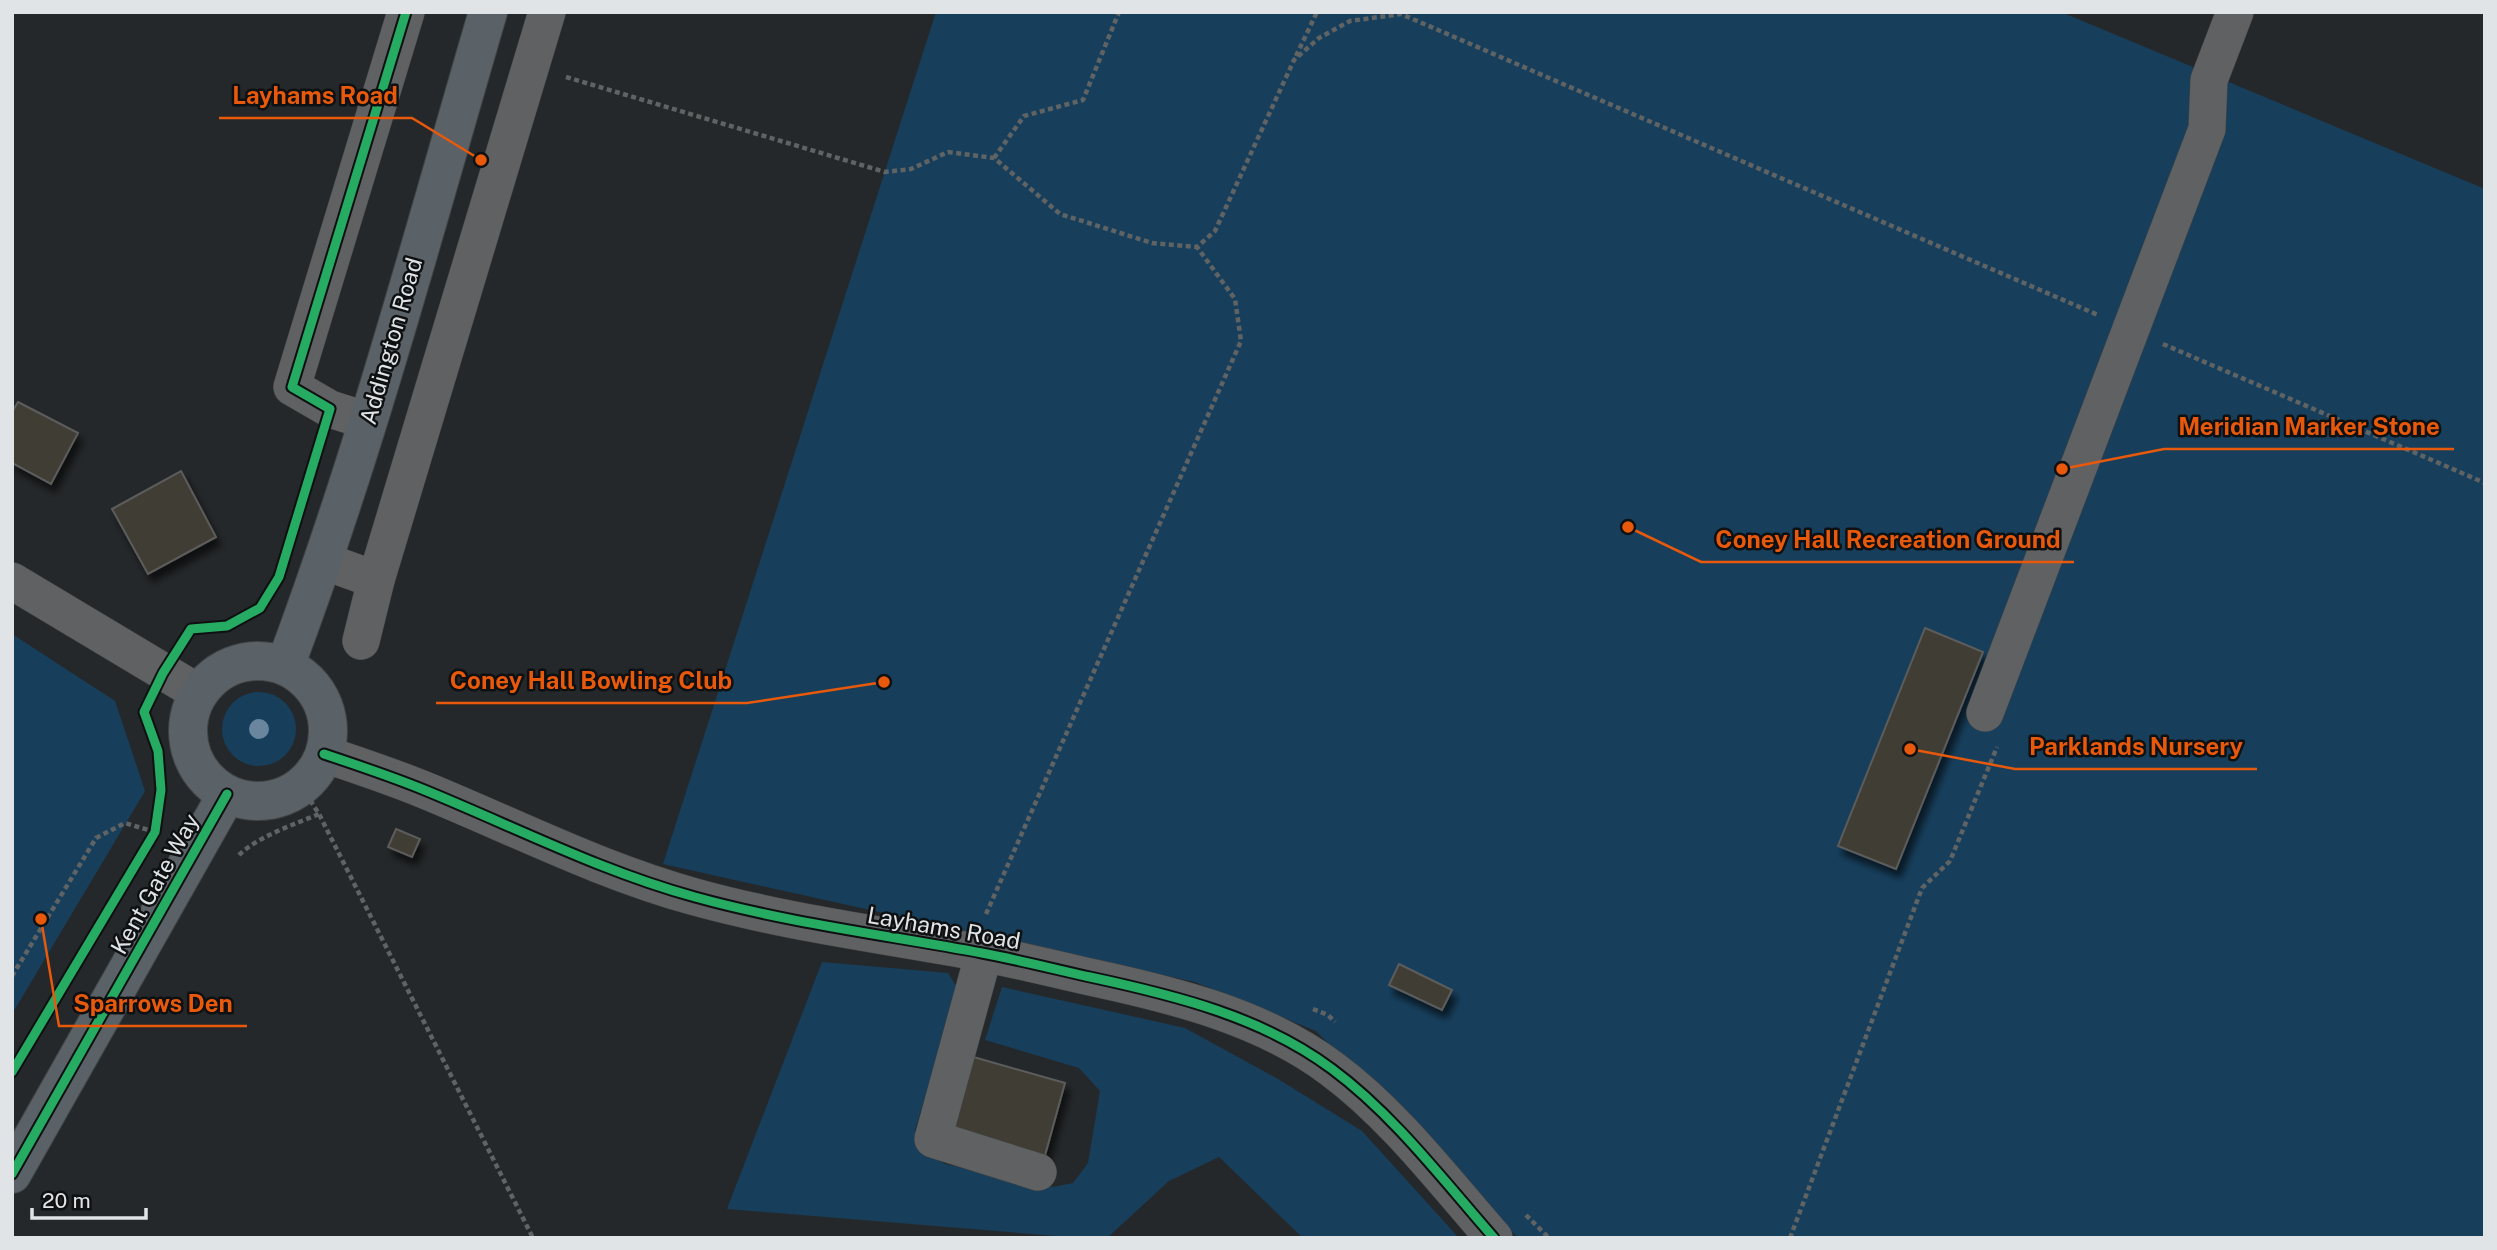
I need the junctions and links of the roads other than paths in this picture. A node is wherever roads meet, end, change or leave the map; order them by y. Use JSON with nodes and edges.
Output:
{"nodes":[{"id":1,"x":406,"y":12,"type":"edge"},
{"id":2,"x":488,"y":12,"type":"edge"},
{"id":3,"x":547,"y":12,"type":"edge"},
{"id":4,"x":2235,"y":12,"type":"edge"},
{"id":5,"x":368,"y":421,"type":"junction"},
{"id":6,"x":324,"y":561,"type":"junction"},
{"id":7,"x":376,"y":580,"type":"junction"},
{"id":8,"x":12,"y":581,"type":"edge"},
{"id":9,"x":361,"y":641,"type":"dead end"},
{"id":10,"x":285,"y":666,"type":"junction"},
{"id":11,"x":199,"y":693,"type":"junction"},
{"id":12,"x":1985,"y":713,"type":"road end"},
{"id":13,"x":324,"y":754,"type":"junction"},
{"id":14,"x":227,"y":794,"type":"junction"},
{"id":15,"x":984,"y":953,"type":"junction"},
{"id":16,"x":1038,"y":1172,"type":"dead end"},
{"id":17,"x":12,"y":1174,"type":"edge"},
{"id":18,"x":1494,"y":1238,"type":"edge"}],
"edges":[{"from":1,"to":5,"type":"street"},
{"from":2,"to":5,"type":"main road","name":"Addington Road"},
{"from":3,"to":7,"type":"street"},
{"from":4,"to":12,"type":"street"},
{"from":5,"to":6,"type":"main road","name":"Addington Road"},
{"from":6,"to":7,"type":"street"},
{"from":6,"to":10,"type":"main road","name":"Addington Road"},
{"from":7,"to":9,"type":"street"},
{"from":8,"to":11,"type":"street"},
{"from":10,"to":11,"type":"main road"},
{"from":10,"to":13,"type":"main road"},
{"from":11,"to":14,"type":"main road"},
{"from":13,"to":14,"type":"main road"},
{"from":13,"to":15,"type":"street","name":"Layhams Road"},
{"from":14,"to":17,"type":"main road","name":"Kent Gate Way"},
{"from":15,"to":16,"type":"street"},
{"from":15,"to":18,"type":"street","name":"Layhams Road"}]}
